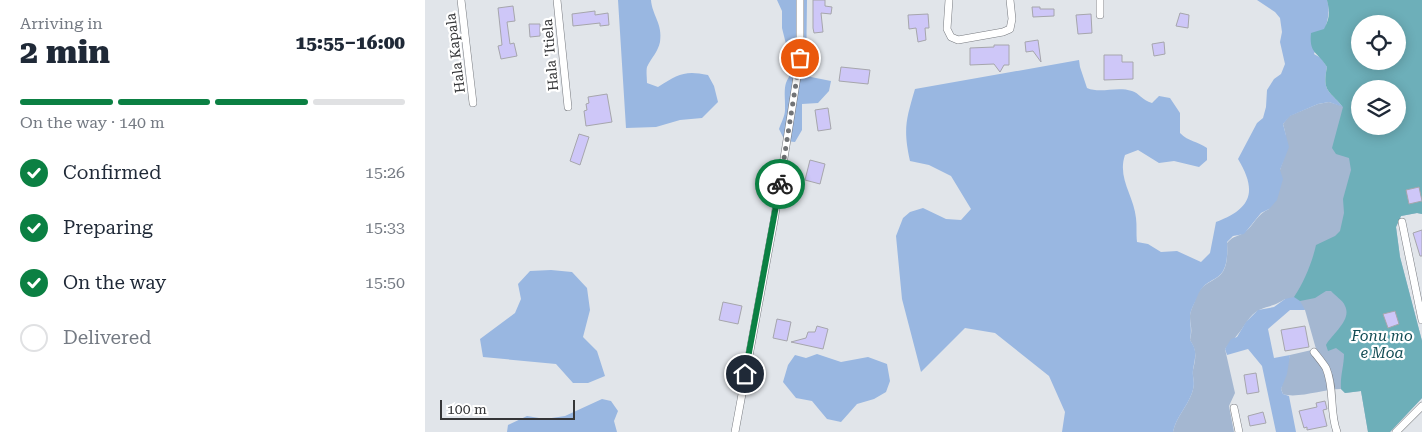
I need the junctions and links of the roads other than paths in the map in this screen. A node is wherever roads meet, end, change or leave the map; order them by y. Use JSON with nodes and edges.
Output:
{"nodes":[{"id":1,"x":461,"y":0,"type":"edge"},
{"id":2,"x":557,"y":0,"type":"edge"},
{"id":3,"x":800,"y":0,"type":"edge"},
{"id":4,"x":949,"y":0,"type":"edge"},
{"id":5,"x":1010,"y":0,"type":"edge"},
{"id":6,"x":1100,"y":0,"type":"edge"},
{"id":7,"x":1100,"y":15,"type":"dead end"},
{"id":8,"x":473,"y":104,"type":"dead end"},
{"id":9,"x":567,"y":107,"type":"dead end"},
{"id":10,"x":1402,"y":222,"type":"dead end"},
{"id":11,"x":1422,"y":320,"type":"edge"},
{"id":12,"x":1314,"y":352,"type":"dead end"},
{"id":13,"x":1422,"y":406,"type":"edge"},
{"id":14,"x":1234,"y":408,"type":"dead end"},
{"id":15,"x":735,"y":432,"type":"edge"},
{"id":16,"x":1239,"y":432,"type":"edge"},
{"id":17,"x":1337,"y":432,"type":"edge"},
{"id":18,"x":1396,"y":432,"type":"edge"}],
"edges":[{"from":1,"to":8,"type":"street","name":"Hala Kapala"},
{"from":2,"to":9,"type":"street","name":"Hala 'Itiela"},
{"from":3,"to":15,"type":"street"},
{"from":4,"to":5,"type":"street"},
{"from":6,"to":7,"type":"street"},
{"from":10,"to":11,"type":"street"},
{"from":12,"to":17,"type":"street"},
{"from":13,"to":18,"type":"street"},
{"from":14,"to":16,"type":"street"}]}
